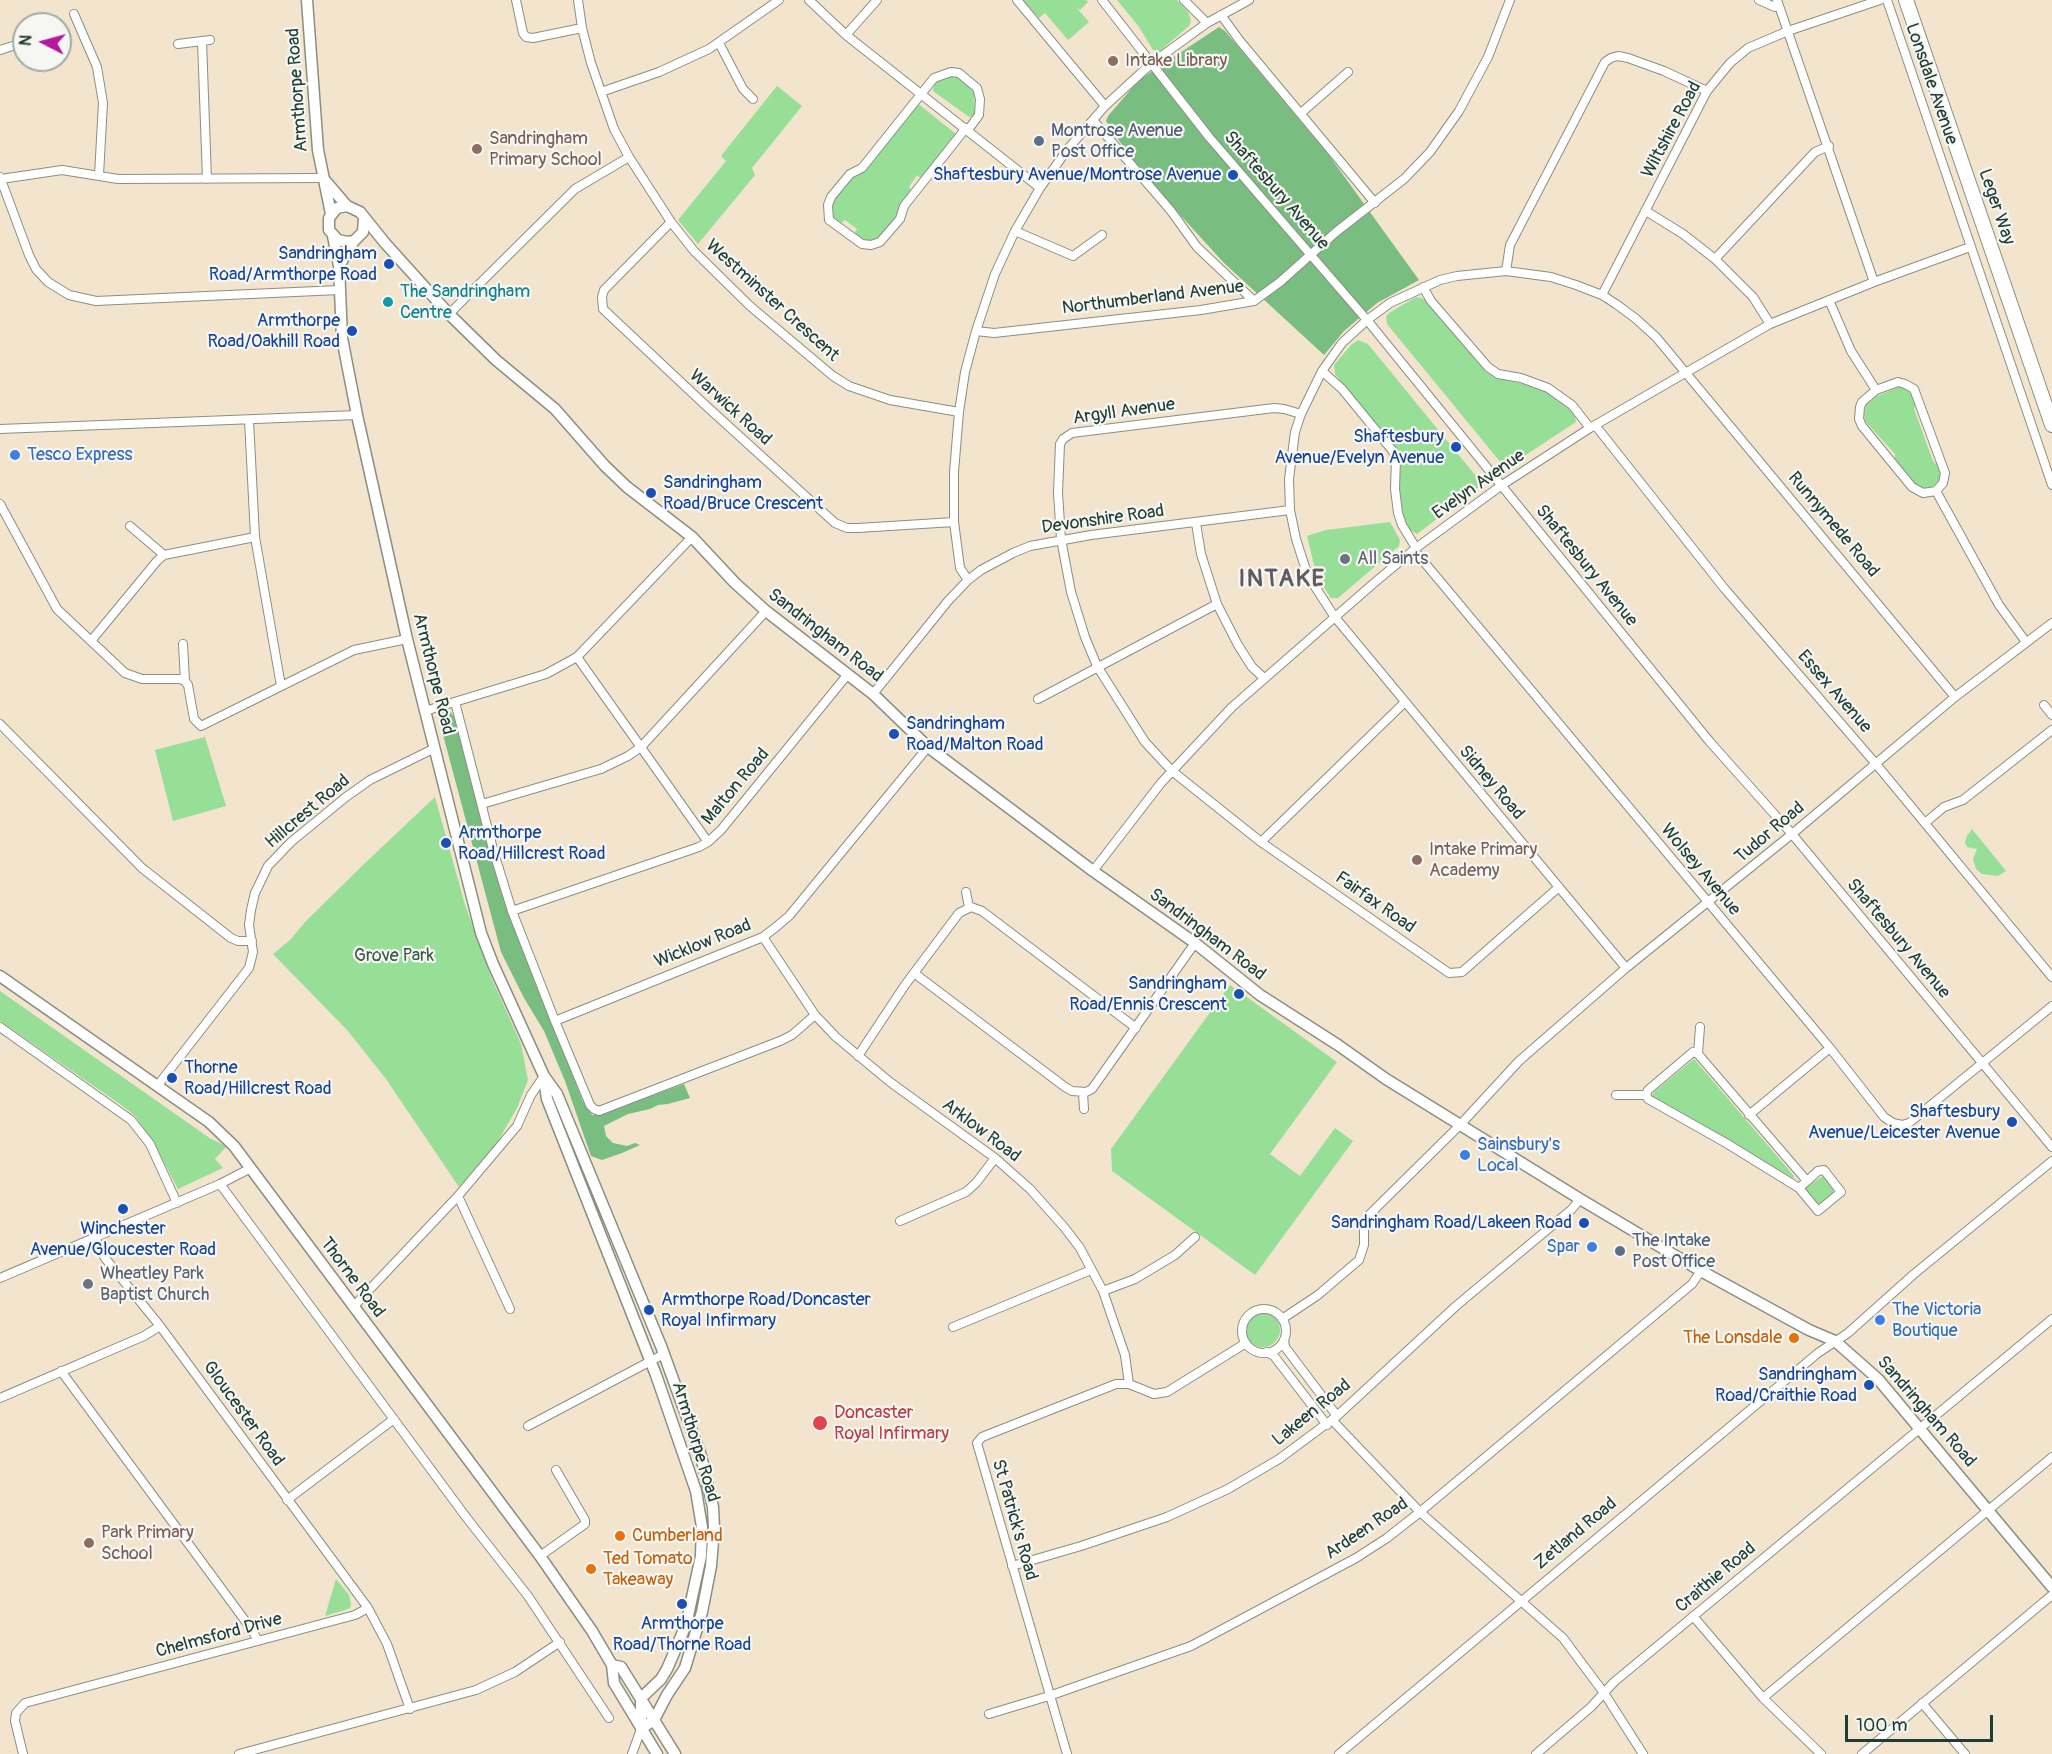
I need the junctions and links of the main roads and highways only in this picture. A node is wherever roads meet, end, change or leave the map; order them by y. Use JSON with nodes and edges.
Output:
{"nodes":[{"id":1,"x":1906,"y":0,"type":"edge"},
{"id":2,"x":2052,"y":425,"type":"edge"}],
"edges":[{"from":1,"to":2,"type":"highway","name":"Leger Way"}]}
